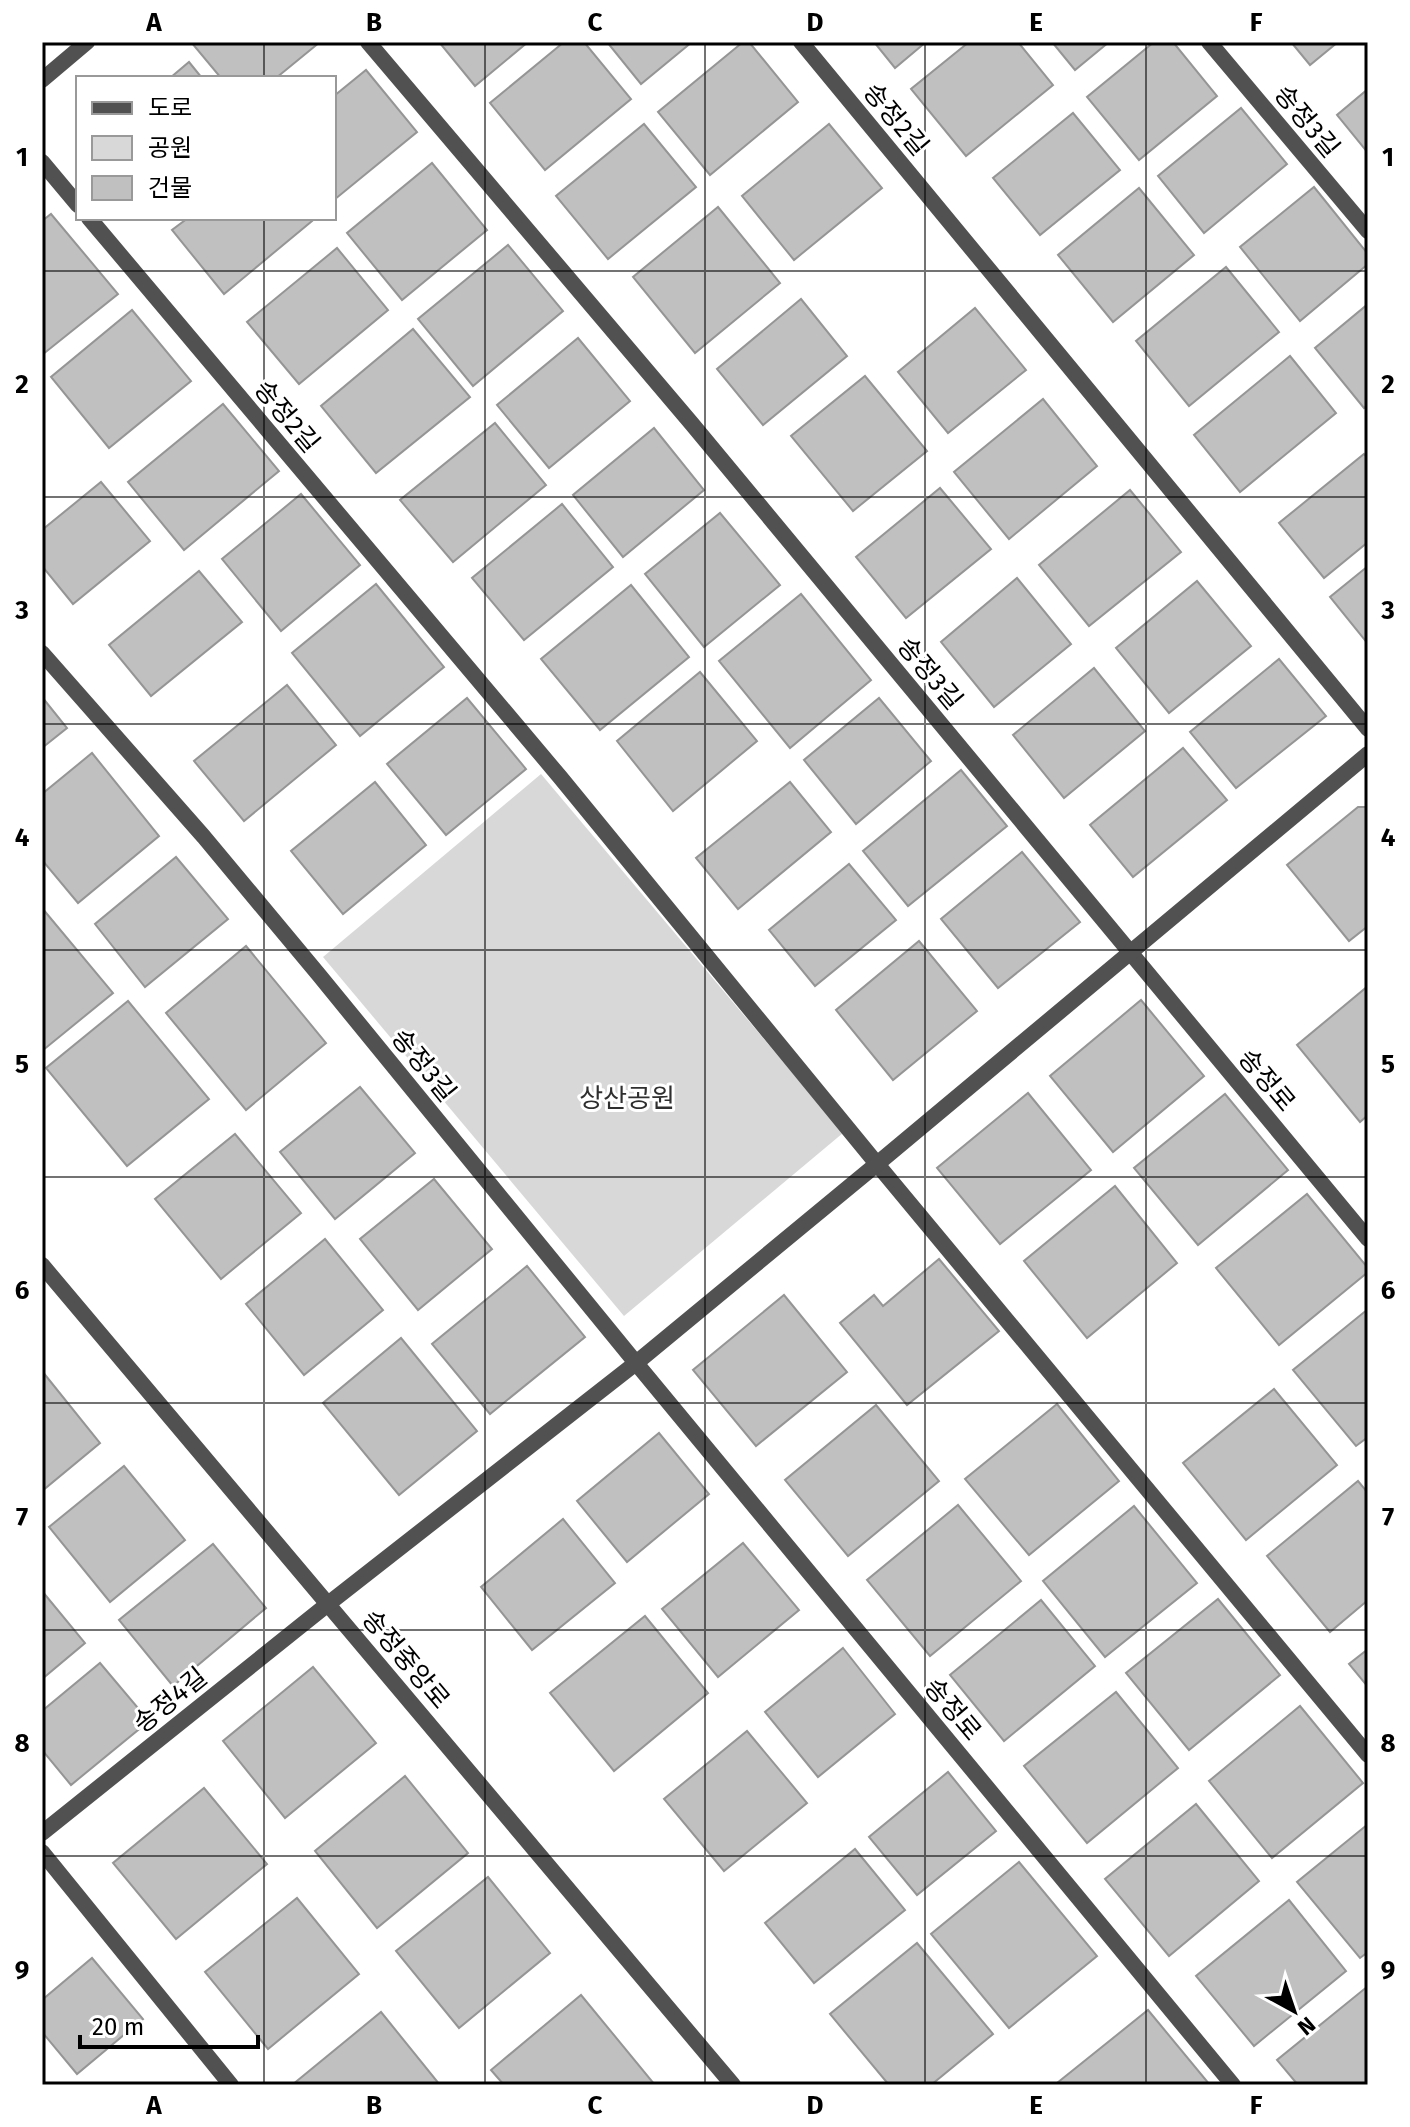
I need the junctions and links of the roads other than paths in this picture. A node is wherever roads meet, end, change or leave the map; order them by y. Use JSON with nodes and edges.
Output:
{"nodes":[{"id":1,"x":87,"y":42,"type":"edge"},
{"id":2,"x":368,"y":42,"type":"edge"},
{"id":3,"x":801,"y":42,"type":"edge"},
{"id":4,"x":1209,"y":42,"type":"edge"},
{"id":5,"x":42,"y":80,"type":"edge"},
{"id":6,"x":42,"y":162,"type":"edge"},
{"id":7,"x":76,"y":203,"type":"edge"},
{"id":8,"x":91,"y":220,"type":"edge"},
{"id":9,"x":1368,"y":231,"type":"edge"},
{"id":10,"x":42,"y":653,"type":"edge"},
{"id":11,"x":1368,"y":729,"type":"edge"},
{"id":12,"x":1368,"y":754,"type":"edge"},
{"id":13,"x":1130,"y":952,"type":"junction"},
{"id":14,"x":877,"y":1164,"type":"junction"},
{"id":15,"x":1368,"y":1239,"type":"edge"},
{"id":16,"x":42,"y":1265,"type":"edge"},
{"id":17,"x":636,"y":1363,"type":"junction"},
{"id":18,"x":328,"y":1604,"type":"junction"},
{"id":19,"x":1368,"y":1755,"type":"edge"},
{"id":20,"x":42,"y":1833,"type":"edge"},
{"id":21,"x":42,"y":1852,"type":"edge"},
{"id":22,"x":231,"y":2085,"type":"edge"},
{"id":23,"x":733,"y":2085,"type":"edge"},
{"id":24,"x":1233,"y":2085,"type":"edge"}],
"edges":[{"from":1,"to":5,"type":"street"},
{"from":2,"to":13,"type":"street","name":"송정3길"},
{"from":3,"to":11,"type":"street","name":"송정2길"},
{"from":4,"to":9,"type":"street","name":"송정3길"},
{"from":6,"to":7,"type":"street"},
{"from":8,"to":14,"type":"street","name":"송정2길"},
{"from":10,"to":17,"type":"street","name":"송정3길"},
{"from":12,"to":13,"type":"street"},
{"from":13,"to":14,"type":"street"},
{"from":13,"to":15,"type":"street","name":"송정로"},
{"from":14,"to":17,"type":"street"},
{"from":14,"to":19,"type":"street"},
{"from":16,"to":18,"type":"street","name":"송정중앙로"},
{"from":17,"to":18,"type":"street"},
{"from":17,"to":24,"type":"street","name":"송정로"},
{"from":18,"to":20,"type":"street","name":"송정4길"},
{"from":18,"to":23,"type":"street","name":"송정중앙로"},
{"from":21,"to":22,"type":"street"}]}
